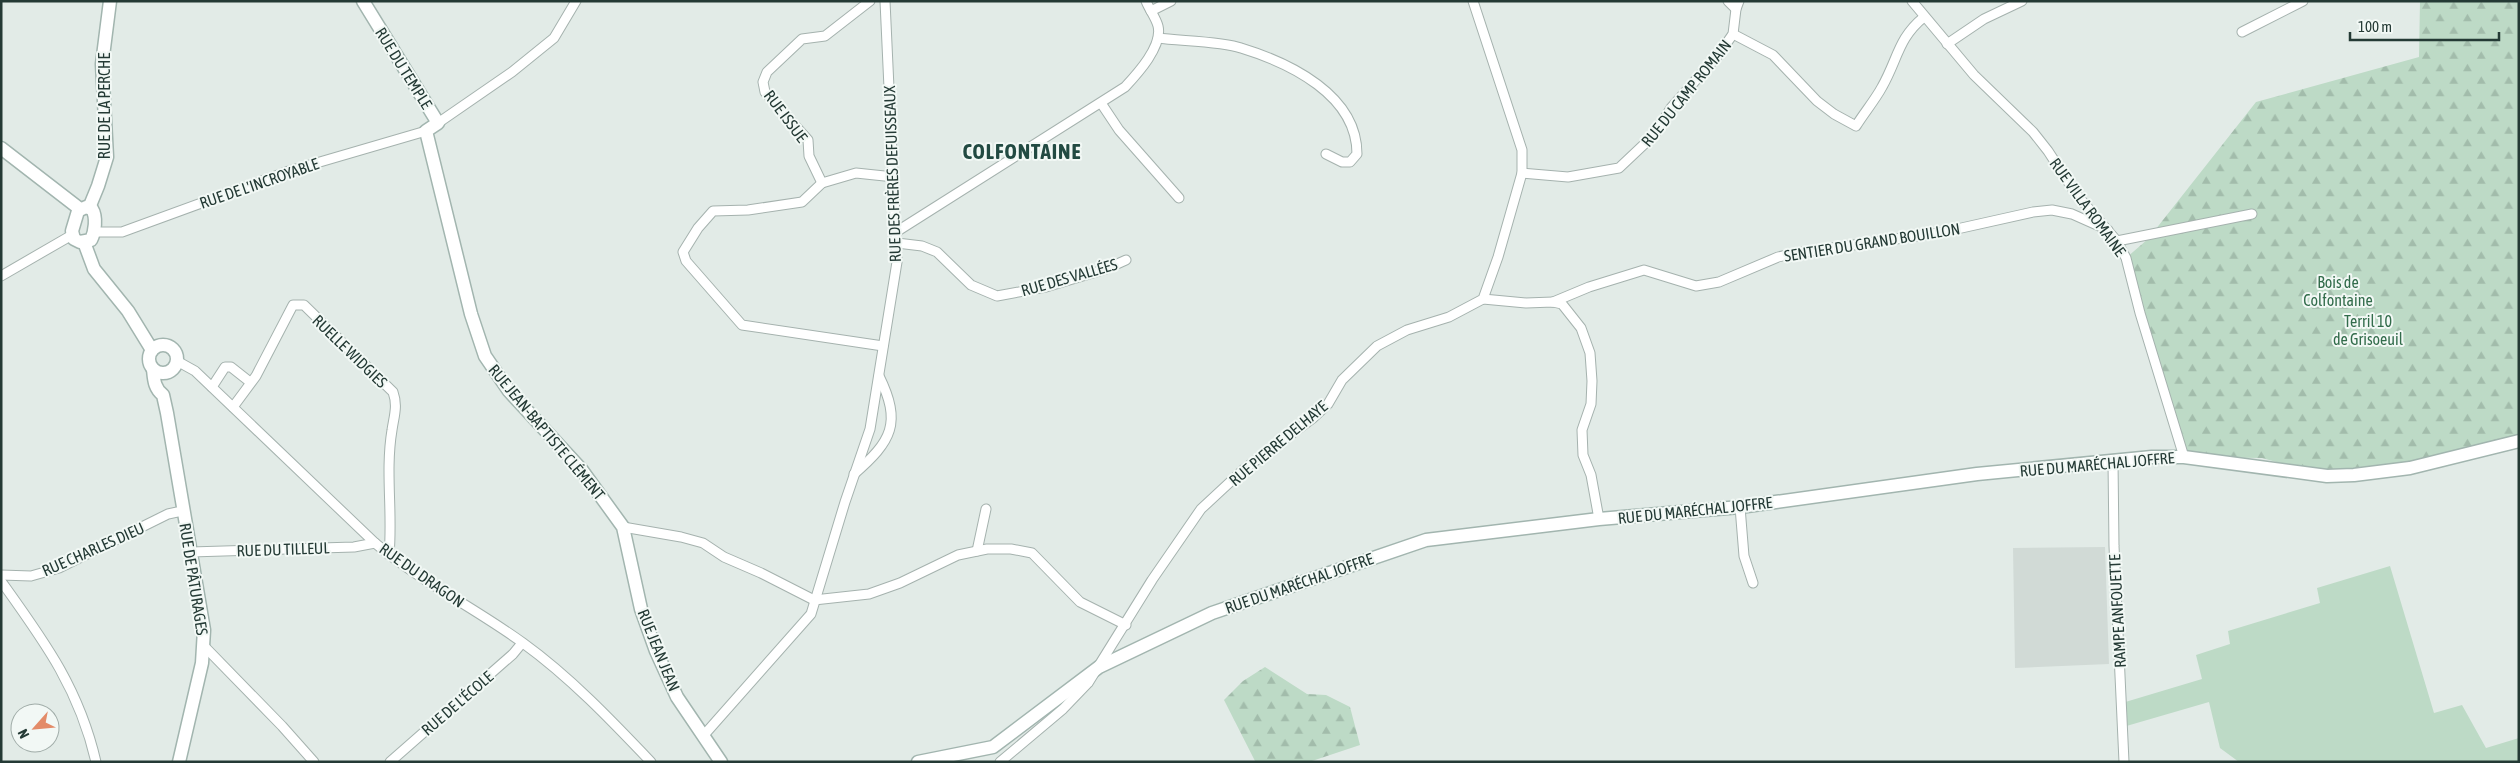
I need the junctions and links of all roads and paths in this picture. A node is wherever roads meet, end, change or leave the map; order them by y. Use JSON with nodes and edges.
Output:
{"nodes":[{"id":1,"x":110,"y":1,"type":"edge"},
{"id":2,"x":362,"y":1,"type":"edge"},
{"id":3,"x":576,"y":1,"type":"edge"},
{"id":4,"x":870,"y":1,"type":"edge"},
{"id":5,"x":885,"y":1,"type":"edge"},
{"id":6,"x":1146,"y":1,"type":"edge"},
{"id":7,"x":1171,"y":1,"type":"edge"},
{"id":8,"x":1473,"y":1,"type":"edge"},
{"id":9,"x":1728,"y":1,"type":"edge"},
{"id":10,"x":1912,"y":1,"type":"edge"},
{"id":11,"x":2022,"y":1,"type":"edge"},
{"id":12,"x":2303,"y":1,"type":"edge"},
{"id":13,"x":1737,"y":5,"type":"edge"},
{"id":14,"x":1151,"y":11,"type":"junction"},
{"id":15,"x":1924,"y":17,"type":"junction"},
{"id":16,"x":2242,"y":32,"type":"dead end"},
{"id":17,"x":1733,"y":34,"type":"junction"},
{"id":18,"x":1158,"y":38,"type":"junction"},
{"id":19,"x":1947,"y":44,"type":"junction"},
{"id":20,"x":1102,"y":103,"type":"junction"},
{"id":21,"x":438,"y":123,"type":"junction"},
{"id":22,"x":426,"y":131,"type":"junction"},
{"id":23,"x":1,"y":148,"type":"edge"},
{"id":24,"x":1326,"y":154,"type":"dead end"},
{"id":25,"x":1522,"y":173,"type":"junction"},
{"id":26,"x":894,"y":177,"type":"junction"},
{"id":27,"x":822,"y":183,"type":"junction"},
{"id":28,"x":1179,"y":198,"type":"dead end"},
{"id":29,"x":84,"y":208,"type":"junction"},
{"id":30,"x":2252,"y":214,"type":"dead end"},
{"id":31,"x":2108,"y":230,"type":"junction"},
{"id":32,"x":94,"y":232,"type":"junction"},
{"id":33,"x":896,"y":232,"type":"junction"},
{"id":34,"x":72,"y":235,"type":"junction"},
{"id":35,"x":2117,"y":241,"type":"junction"},
{"id":36,"x":84,"y":242,"type":"junction"},
{"id":37,"x":896,"y":243,"type":"junction"},
{"id":38,"x":1126,"y":260,"type":"dead end"},
{"id":39,"x":1,"y":276,"type":"edge"},
{"id":40,"x":1482,"y":299,"type":"junction"},
{"id":41,"x":1553,"y":302,"type":"junction"},
{"id":42,"x":884,"y":346,"type":"junction"},
{"id":43,"x":152,"y":350,"type":"junction"},
{"id":44,"x":177,"y":361,"type":"junction"},
{"id":45,"x":153,"y":369,"type":"junction"},
{"id":46,"x":166,"y":373,"type":"junction"},
{"id":47,"x":879,"y":376,"type":"junction"},
{"id":48,"x":250,"y":382,"type":"junction"},
{"id":49,"x":212,"y":387,"type":"junction"},
{"id":50,"x":162,"y":395,"type":"junction"},
{"id":51,"x":233,"y":407,"type":"junction"},
{"id":52,"x":2519,"y":441,"type":"edge"},
{"id":53,"x":2184,"y":457,"type":"junction"},
{"id":54,"x":2113,"y":461,"type":"junction"},
{"id":55,"x":854,"y":474,"type":"junction"},
{"id":56,"x":1740,"y":507,"type":"junction"},
{"id":57,"x":986,"y":509,"type":"dead end"},
{"id":58,"x":182,"y":511,"type":"junction"},
{"id":59,"x":1599,"y":519,"type":"junction"},
{"id":60,"x":623,"y":527,"type":"junction"},
{"id":61,"x":375,"y":543,"type":"junction"},
{"id":62,"x":977,"y":551,"type":"junction"},
{"id":63,"x":191,"y":552,"type":"junction"},
{"id":64,"x":390,"y":555,"type":"junction"},
{"id":65,"x":1,"y":575,"type":"edge"},
{"id":66,"x":1,"y":581,"type":"edge"},
{"id":67,"x":1753,"y":583,"type":"dead end"},
{"id":68,"x":814,"y":600,"type":"junction"},
{"id":69,"x":1126,"y":625,"type":"junction"},
{"id":70,"x":522,"y":643,"type":"junction"},
{"id":71,"x":204,"y":646,"type":"junction"},
{"id":72,"x":1099,"y":667,"type":"junction"},
{"id":73,"x":704,"y":735,"type":"junction"},
{"id":74,"x":96,"y":762,"type":"edge"},
{"id":75,"x":179,"y":762,"type":"edge"},
{"id":76,"x":314,"y":762,"type":"edge"},
{"id":77,"x":390,"y":762,"type":"edge"},
{"id":78,"x":651,"y":762,"type":"edge"},
{"id":79,"x":721,"y":762,"type":"edge"},
{"id":80,"x":918,"y":762,"type":"edge"},
{"id":81,"x":1000,"y":762,"type":"edge"},
{"id":82,"x":2124,"y":762,"type":"edge"}],
"edges":[{"from":1,"to":29,"type":"street","name":"RUE DE LA PERCHE"},
{"from":2,"to":21,"type":"street","name":"RUE DU TEMPLE"},
{"from":3,"to":21,"type":"street"},
{"from":4,"to":27,"type":"street","name":"RUE ISSUE"},
{"from":5,"to":26,"type":"street","name":"RUE DES FRÈRES DEFUISSEAUX"},
{"from":6,"to":14,"type":"street"},
{"from":7,"to":14,"type":"street"},
{"from":8,"to":25,"type":"street"},
{"from":9,"to":13,"type":"street"},
{"from":10,"to":15,"type":"street","name":"RUE VILLA ROMAINE"},
{"from":11,"to":19,"type":"street"},
{"from":12,"to":16,"type":"street"},
{"from":13,"to":17,"type":"street","name":"RUE DU CAMP ROMAIN"},
{"from":14,"to":18,"type":"street"},
{"from":15,"to":17,"type":"street"},
{"from":15,"to":19,"type":"street","name":"RUE VILLA ROMAINE"},
{"from":17,"to":25,"type":"street","name":"RUE DU CAMP ROMAIN"},
{"from":18,"to":20,"type":"street"},
{"from":18,"to":24,"type":"street"},
{"from":19,"to":31,"type":"street","name":"RUE VILLA ROMAINE"},
{"from":20,"to":28,"type":"street"},
{"from":20,"to":33,"type":"street"},
{"from":21,"to":22,"type":"street","name":"RUE DU TEMPLE"},
{"from":22,"to":32,"type":"street","name":"RUE DE L'INCROYABLE"},
{"from":22,"to":60,"type":"street","name":"RUE JEAN-BAPTISTE CLÉMENT"},
{"from":23,"to":29,"type":"street"},
{"from":25,"to":40,"type":"street"},
{"from":26,"to":27,"type":"street"},
{"from":26,"to":33,"type":"street","name":"RUE DES FRÈRES DEFUISSEAUX"},
{"from":27,"to":42,"type":"street"},
{"from":29,"to":32,"type":"street"},
{"from":29,"to":34,"type":"street","name":"RUE DE LA PERCHE"},
{"from":30,"to":35,"type":"street"},
{"from":31,"to":35,"type":"street","name":"RUE VILLA ROMAINE"},
{"from":31,"to":41,"type":"street","name":"SENTIER DU GRAND BOUILLON"},
{"from":32,"to":36,"type":"street"},
{"from":33,"to":37,"type":"street","name":"RUE DES FRÈRES DEFUISSEAUX"},
{"from":34,"to":36,"type":"street"},
{"from":34,"to":39,"type":"street"},
{"from":35,"to":53,"type":"street","name":"RUE VILLA ROMAINE"},
{"from":36,"to":43,"type":"street"},
{"from":37,"to":38,"type":"street","name":"RUE DES VALLÉES"},
{"from":37,"to":42,"type":"street","name":"RUE DES FRÈRES DEFUISSEAUX"},
{"from":40,"to":41,"type":"street","name":"SENTIER DU GRAND BOUILLON"},
{"from":40,"to":69,"type":"street","name":"RUE PIERRE DELHAYE"},
{"from":41,"to":59,"type":"street"},
{"from":42,"to":47,"type":"street","name":"RUE DES FRÈRES DEFUISSEAUX"},
{"from":43,"to":44,"type":"street"},
{"from":43,"to":45,"type":"street"},
{"from":44,"to":46,"type":"street"},
{"from":44,"to":49,"type":"street","name":"RUE DU DRAGON"},
{"from":45,"to":46,"type":"street"},
{"from":45,"to":50,"type":"street","name":"RUE DE PÂTURAGES"},
{"from":46,"to":50,"type":"street","name":"RUE DE PÂTURAGES"},
{"from":47,"to":55,"type":"street","name":"RUE DES FRÈRES DEFUISSEAUX"},
{"from":47,"to":55,"type":"street","name":"RUE DES FRÈRES DEFUISSEAUX"},
{"from":48,"to":49,"type":"street"},
{"from":48,"to":51,"type":"street","name":"RUELLE WIDGIES"},
{"from":48,"to":64,"type":"street","name":"RUELLE WIDGIES"},
{"from":49,"to":51,"type":"street","name":"RUE DU DRAGON"},
{"from":50,"to":58,"type":"street","name":"RUE DE PÂTURAGES"},
{"from":51,"to":61,"type":"street","name":"RUE DU DRAGON"},
{"from":52,"to":53,"type":"street","name":"RUE DU MARÉCHAL JOFFRE"},
{"from":53,"to":54,"type":"street","name":"RUE DU MARÉCHAL JOFFRE"},
{"from":54,"to":56,"type":"street","name":"RUE DU MARÉCHAL JOFFRE"},
{"from":54,"to":82,"type":"street","name":"RAMPE ANFOUETTE"},
{"from":55,"to":68,"type":"street","name":"RUE DES FRÈRES DEFUISSEAUX"},
{"from":56,"to":59,"type":"street","name":"RUE DU MARÉCHAL JOFFRE"},
{"from":56,"to":67,"type":"street"},
{"from":57,"to":62,"type":"street"},
{"from":58,"to":63,"type":"street","name":"RUE DE PÂTURAGES"},
{"from":58,"to":65,"type":"street","name":"RUE CHARLES DIEU"},
{"from":59,"to":72,"type":"street","name":"RUE DU MARÉCHAL JOFFRE"},
{"from":60,"to":68,"type":"street"},
{"from":60,"to":73,"type":"street","name":"RUE JEAN JEAN"},
{"from":61,"to":63,"type":"street","name":"RUE DU TILLEUL"},
{"from":61,"to":64,"type":"street","name":"RUE DU DRAGON"},
{"from":62,"to":68,"type":"street"},
{"from":62,"to":69,"type":"street"},
{"from":63,"to":71,"type":"street","name":"RUE DE PÂTURAGES"},
{"from":64,"to":70,"type":"street","name":"RUE DU DRAGON"},
{"from":66,"to":74,"type":"street"},
{"from":68,"to":73,"type":"street","name":"RUE DES FRÈRES DEFUISSEAUX"},
{"from":69,"to":72,"type":"street","name":"RUE PIERRE DELHAYE"},
{"from":70,"to":77,"type":"street","name":"RUE DE L'ÉCOLE"},
{"from":70,"to":78,"type":"street","name":"RUE DU DRAGON"},
{"from":71,"to":75,"type":"street","name":"RUE DE PÂTURAGES"},
{"from":71,"to":76,"type":"street"},
{"from":72,"to":80,"type":"street","name":"RUE DU MARÉCHAL JOFFRE"},
{"from":72,"to":81,"type":"street","name":"RUE PIERRE DELHAYE"},
{"from":73,"to":79,"type":"street","name":"RUE JEAN JEAN"}]}
